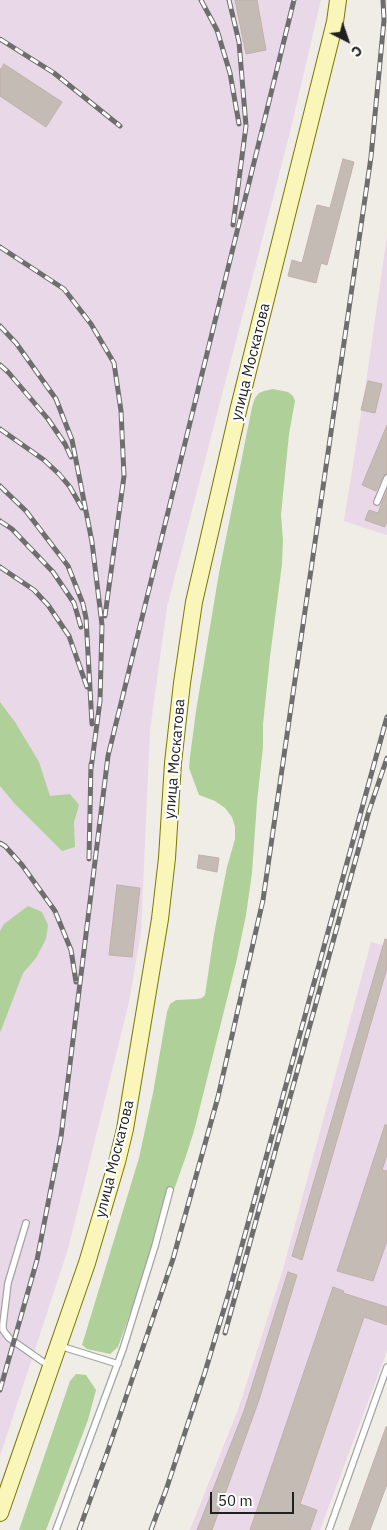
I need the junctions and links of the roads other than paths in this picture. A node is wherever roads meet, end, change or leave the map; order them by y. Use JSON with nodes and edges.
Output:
{"nodes":[{"id":1,"x":338,"y":0,"type":"edge"},
{"id":2,"x":387,"y":478,"type":"edge"},
{"id":3,"x":377,"y":502,"type":"dead end"},
{"id":4,"x":170,"y":1190,"type":"dead end"},
{"id":5,"x":26,"y":1223,"type":"dead end"},
{"id":6,"x":58,"y":1346,"type":"junction"},
{"id":7,"x":118,"y":1364,"type":"junction"},
{"id":8,"x":51,"y":1367,"type":"junction"},
{"id":9,"x":387,"y":1367,"type":"edge"},
{"id":10,"x":0,"y":1513,"type":"edge"},
{"id":11,"x":56,"y":1530,"type":"edge"},
{"id":12,"x":329,"y":1530,"type":"edge"}],
"edges":[{"from":1,"to":6,"type":"main road","name":"улица Москатова"},
{"from":2,"to":3,"type":"lane"},
{"from":4,"to":7,"type":"lane"},
{"from":5,"to":8,"type":"lane"},
{"from":6,"to":7,"type":"lane"},
{"from":6,"to":8,"type":"main road","name":"улица Москатова"},
{"from":7,"to":11,"type":"lane"},
{"from":8,"to":10,"type":"main road","name":"улица Москатова"},
{"from":9,"to":12,"type":"lane"}]}
